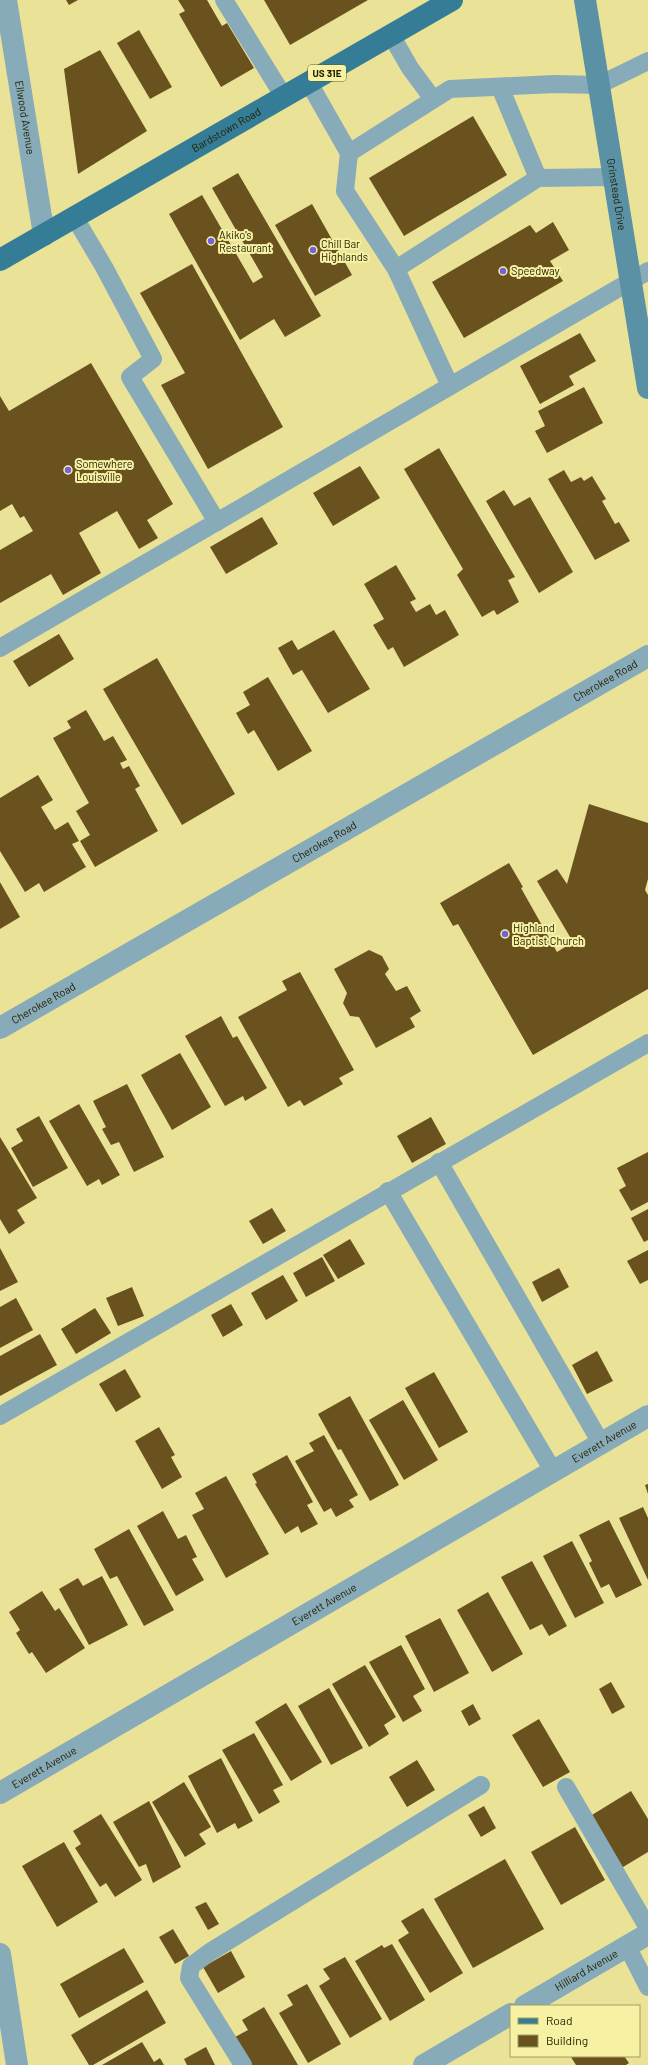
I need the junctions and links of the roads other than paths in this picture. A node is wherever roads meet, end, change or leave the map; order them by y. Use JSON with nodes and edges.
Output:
{"nodes":[{"id":1,"x":6,"y":0,"type":"edge"},
{"id":2,"x":224,"y":0,"type":"edge"},
{"id":3,"x":452,"y":0,"type":"edge"},
{"id":4,"x":585,"y":0,"type":"edge"},
{"id":5,"x":391,"y":35,"type":"junction"},
{"id":6,"x":648,"y":61,"type":"edge"},
{"id":7,"x":309,"y":83,"type":"junction"},
{"id":8,"x":599,"y":85,"type":"junction"},
{"id":9,"x":500,"y":87,"type":"junction"},
{"id":10,"x":284,"y":97,"type":"junction"},
{"id":11,"x":433,"y":99,"type":"junction"},
{"id":12,"x":349,"y":153,"type":"junction"},
{"id":13,"x":538,"y":178,"type":"junction"},
{"id":14,"x":614,"y":178,"type":"junction"},
{"id":15,"x":75,"y":218,"type":"junction"},
{"id":16,"x":44,"y":235,"type":"junction"},
{"id":17,"x":0,"y":260,"type":"edge"},
{"id":18,"x":396,"y":269,"type":"junction"},
{"id":19,"x":640,"y":275,"type":"edge"},
{"id":20,"x":450,"y":386,"type":"junction"},
{"id":21,"x":648,"y":388,"type":"edge"},
{"id":22,"x":217,"y":522,"type":"junction"},
{"id":23,"x":0,"y":648,"type":"edge"},
{"id":24,"x":648,"y":656,"type":"edge"},
{"id":25,"x":0,"y":1028,"type":"edge"},
{"id":26,"x":648,"y":1042,"type":"edge"},
{"id":27,"x":439,"y":1162,"type":"junction"},
{"id":28,"x":388,"y":1191,"type":"junction"},
{"id":29,"x":0,"y":1416,"type":"edge"},
{"id":30,"x":648,"y":1416,"type":"edge"},
{"id":31,"x":601,"y":1443,"type":"junction"},
{"id":32,"x":553,"y":1471,"type":"junction"},
{"id":33,"x":481,"y":1785,"type":"dead end"},
{"id":34,"x":566,"y":1788,"type":"dead end"},
{"id":35,"x":0,"y":1793,"type":"edge"},
{"id":36,"x":648,"y":1928,"type":"edge"},
{"id":37,"x":648,"y":1934,"type":"edge"},
{"id":38,"x":627,"y":1946,"type":"junction"},
{"id":39,"x":0,"y":1954,"type":"edge"},
{"id":40,"x":648,"y":1987,"type":"edge"},
{"id":41,"x":527,"y":2005,"type":"edge"},
{"id":42,"x":510,"y":2015,"type":"edge"},
{"id":43,"x":13,"y":2063,"type":"edge"},
{"id":44,"x":243,"y":2065,"type":"edge"},
{"id":45,"x":424,"y":2065,"type":"edge"}],
"edges":[{"from":1,"to":16,"type":"street","name":"Ellwood Avenue"},
{"from":2,"to":10,"type":"lane"},
{"from":3,"to":5,"type":"main road","name":"Bardstown Road","number":"US 31E"},
{"from":4,"to":8,"type":"main road","name":"Grinstead Drive"},
{"from":5,"to":7,"type":"main road","name":"Bardstown Road","number":"US 31E"},
{"from":5,"to":11,"type":"lane"},
{"from":6,"to":8,"type":"lane"},
{"from":7,"to":10,"type":"main road","name":"Bardstown Road","number":"US 31E"},
{"from":7,"to":12,"type":"lane"},
{"from":8,"to":9,"type":"lane"},
{"from":8,"to":14,"type":"main road","name":"Grinstead Drive"},
{"from":9,"to":11,"type":"lane"},
{"from":9,"to":13,"type":"lane"},
{"from":10,"to":15,"type":"main road","name":"Bardstown Road","number":"US 31E"},
{"from":11,"to":12,"type":"lane"},
{"from":12,"to":18,"type":"lane"},
{"from":13,"to":14,"type":"lane"},
{"from":13,"to":18,"type":"lane"},
{"from":14,"to":19,"type":"main road","name":"Grinstead Drive"},
{"from":15,"to":16,"type":"main road","name":"Bardstown Road","number":"US 31E"},
{"from":15,"to":22,"type":"lane"},
{"from":16,"to":17,"type":"main road","name":"Bardstown Road","number":"US 31E"},
{"from":18,"to":20,"type":"lane"},
{"from":19,"to":20,"type":"lane"},
{"from":19,"to":21,"type":"main road","name":"Grinstead Drive"},
{"from":20,"to":22,"type":"lane"},
{"from":22,"to":23,"type":"lane"},
{"from":24,"to":25,"type":"street","name":"Cherokee Road"},
{"from":26,"to":27,"type":"lane"},
{"from":27,"to":28,"type":"lane"},
{"from":27,"to":31,"type":"lane"},
{"from":28,"to":29,"type":"lane"},
{"from":28,"to":32,"type":"lane"},
{"from":30,"to":31,"type":"street","name":"Everett Avenue"},
{"from":31,"to":32,"type":"street","name":"Everett Avenue"},
{"from":32,"to":35,"type":"street","name":"Everett Avenue"},
{"from":33,"to":44,"type":"lane"},
{"from":34,"to":36,"type":"lane"},
{"from":37,"to":38,"type":"street","name":"Hilliard Avenue"},
{"from":38,"to":40,"type":"lane"},
{"from":38,"to":41,"type":"street","name":"Hilliard Avenue"},
{"from":39,"to":43,"type":"street"},
{"from":42,"to":45,"type":"street"}]}
